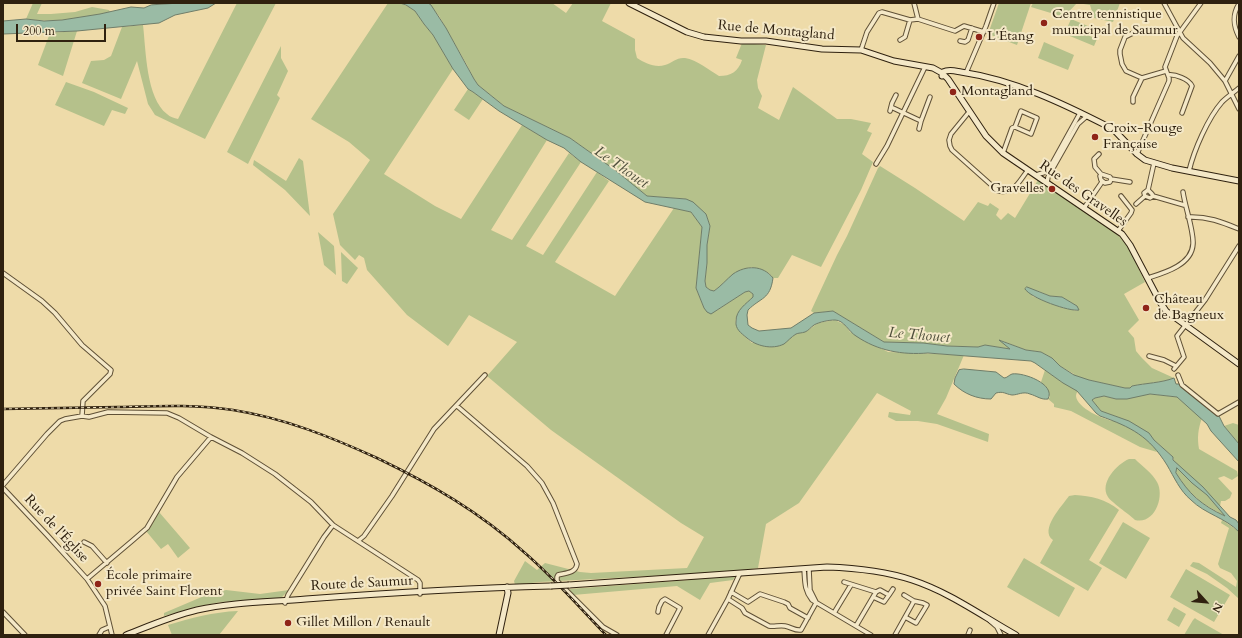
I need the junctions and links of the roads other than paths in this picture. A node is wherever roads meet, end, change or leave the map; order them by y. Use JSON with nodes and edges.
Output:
{"nodes":[{"id":1,"x":629,"y":3,"type":"edge"},
{"id":2,"x":914,"y":3,"type":"edge"},
{"id":3,"x":994,"y":3,"type":"edge"},
{"id":4,"x":1201,"y":3,"type":"edge"},
{"id":5,"x":1164,"y":4,"type":"edge"},
{"id":6,"x":1239,"y":4,"type":"edge"},
{"id":7,"x":918,"y":19,"type":"junction"},
{"id":8,"x":910,"y":20,"type":"junction"},
{"id":9,"x":972,"y":28,"type":"junction"},
{"id":10,"x":984,"y":32,"type":"junction"},
{"id":11,"x":1133,"y":33,"type":"dead end"},
{"id":12,"x":1180,"y":34,"type":"junction"},
{"id":13,"x":1239,"y":37,"type":"edge"},
{"id":14,"x":1183,"y":38,"type":"junction"},
{"id":15,"x":900,"y":40,"type":"dead end"},
{"id":16,"x":960,"y":41,"type":"dead end"},
{"id":17,"x":1175,"y":44,"type":"junction"},
{"id":18,"x":861,"y":50,"type":"junction"},
{"id":19,"x":1239,"y":56,"type":"edge"},
{"id":20,"x":925,"y":67,"type":"junction"},
{"id":21,"x":964,"y":73,"type":"junction"},
{"id":22,"x":1167,"y":73,"type":"junction"},
{"id":23,"x":943,"y":75,"type":"junction"},
{"id":24,"x":1142,"y":78,"type":"junction"},
{"id":25,"x":1225,"y":82,"type":"junction"},
{"id":26,"x":1239,"y":88,"type":"edge"},
{"id":27,"x":1232,"y":94,"type":"junction"},
{"id":28,"x":896,"y":95,"type":"dead end"},
{"id":29,"x":930,"y":97,"type":"dead end"},
{"id":30,"x":1134,"y":102,"type":"dead end"},
{"id":31,"x":1239,"y":109,"type":"edge"},
{"id":32,"x":904,"y":112,"type":"junction"},
{"id":33,"x":969,"y":112,"type":"junction"},
{"id":34,"x":1182,"y":114,"type":"dead end"},
{"id":35,"x":1083,"y":115,"type":"junction"},
{"id":36,"x":921,"y":121,"type":"junction"},
{"id":37,"x":1014,"y":127,"type":"junction"},
{"id":38,"x":920,"y":129,"type":"dead end"},
{"id":39,"x":1003,"y":152,"type":"junction"},
{"id":40,"x":1135,"y":152,"type":"junction"},
{"id":41,"x":1099,"y":154,"type":"dead end"},
{"id":42,"x":1154,"y":163,"type":"junction"},
{"id":43,"x":876,"y":164,"type":"dead end"},
{"id":44,"x":1049,"y":168,"type":"junction"},
{"id":45,"x":1028,"y":170,"type":"junction"},
{"id":46,"x":1189,"y":171,"type":"junction"},
{"id":47,"x":1101,"y":174,"type":"junction"},
{"id":48,"x":1035,"y":175,"type":"junction"},
{"id":49,"x":1111,"y":179,"type":"junction"},
{"id":50,"x":1239,"y":181,"type":"edge"},
{"id":51,"x":1045,"y":182,"type":"junction"},
{"id":52,"x":1102,"y":182,"type":"junction"},
{"id":53,"x":1130,"y":182,"type":"dead end"},
{"id":54,"x":1148,"y":190,"type":"junction"},
{"id":55,"x":1183,"y":192,"type":"dead end"},
{"id":56,"x":1121,"y":196,"type":"dead end"},
{"id":57,"x":1145,"y":196,"type":"junction"},
{"id":58,"x":1153,"y":196,"type":"junction"},
{"id":59,"x":1136,"y":204,"type":"dead end"},
{"id":60,"x":1184,"y":205,"type":"junction"},
{"id":61,"x":1084,"y":208,"type":"junction"},
{"id":62,"x":1188,"y":218,"type":"junction"},
{"id":63,"x":1238,"y":229,"type":"edge"},
{"id":64,"x":1118,"y":231,"type":"junction"},
{"id":65,"x":1239,"y":246,"type":"edge"},
{"id":66,"x":3,"y":273,"type":"edge"},
{"id":67,"x":1148,"y":278,"type":"junction"},
{"id":68,"x":1186,"y":325,"type":"junction"},
{"id":69,"x":1149,"y":356,"type":"dead end"},
{"id":70,"x":1239,"y":364,"type":"edge"},
{"id":71,"x":485,"y":375,"type":"dead end"},
{"id":72,"x":1178,"y":375,"type":"dead end"},
{"id":73,"x":1239,"y":402,"type":"edge"},
{"id":74,"x":457,"y":406,"type":"junction"},
{"id":75,"x":82,"y":416,"type":"junction"},
{"id":76,"x":212,"y":437,"type":"junction"},
{"id":77,"x":3,"y":486,"type":"edge"},
{"id":78,"x":334,"y":525,"type":"junction"},
{"id":79,"x":358,"y":541,"type":"junction"},
{"id":80,"x":84,"y":542,"type":"dead end"},
{"id":81,"x":107,"y":562,"type":"junction"},
{"id":82,"x":807,"y":569,"type":"junction"},
{"id":83,"x":740,"y":573,"type":"junction"},
{"id":84,"x":87,"y":579,"type":"junction"},
{"id":85,"x":844,"y":582,"type":"dead end"},
{"id":86,"x":851,"y":585,"type":"junction"},
{"id":87,"x":507,"y":588,"type":"junction"},
{"id":88,"x":893,"y":589,"type":"dead end"},
{"id":89,"x":731,"y":592,"type":"junction"},
{"id":90,"x":876,"y":592,"type":"junction"},
{"id":91,"x":420,"y":593,"type":"junction"},
{"id":92,"x":889,"y":595,"type":"junction"},
{"id":93,"x":904,"y":595,"type":"dead end"},
{"id":94,"x":873,"y":597,"type":"junction"},
{"id":95,"x":728,"y":599,"type":"junction"},
{"id":96,"x":914,"y":601,"type":"junction"},
{"id":97,"x":285,"y":602,"type":"junction"},
{"id":98,"x":748,"y":602,"type":"junction"},
{"id":99,"x":816,"y":603,"type":"junction"},
{"id":100,"x":744,"y":610,"type":"junction"},
{"id":101,"x":3,"y":612,"type":"edge"},
{"id":102,"x":658,"y":612,"type":"dead end"},
{"id":103,"x":834,"y":613,"type":"junction"},
{"id":104,"x":177,"y":616,"type":"junction"},
{"id":105,"x":905,"y":617,"type":"junction"},
{"id":106,"x":808,"y":618,"type":"junction"},
{"id":107,"x":988,"y":619,"type":"junction"},
{"id":108,"x":856,"y":626,"type":"junction"},
{"id":109,"x":109,"y":627,"type":"junction"},
{"id":110,"x":970,"y":630,"type":"dead end"},
{"id":111,"x":1008,"y":633,"type":"edge"},
{"id":112,"x":25,"y":635,"type":"edge"},
{"id":113,"x":99,"y":635,"type":"edge"},
{"id":114,"x":112,"y":635,"type":"edge"},
{"id":115,"x":115,"y":635,"type":"edge"},
{"id":116,"x":126,"y":635,"type":"edge"},
{"id":117,"x":136,"y":635,"type":"edge"},
{"id":118,"x":499,"y":635,"type":"edge"},
{"id":119,"x":617,"y":635,"type":"edge"},
{"id":120,"x":666,"y":635,"type":"edge"},
{"id":121,"x":708,"y":635,"type":"edge"},
{"id":122,"x":871,"y":635,"type":"edge"},
{"id":123,"x":895,"y":635,"type":"edge"},
{"id":124,"x":968,"y":635,"type":"edge"},
{"id":125,"x":1001,"y":635,"type":"edge"},
{"id":126,"x":1016,"y":635,"type":"edge"}],
"edges":[{"from":1,"to":18,"type":"street","name":"Rue de Montagland"},
{"from":2,"to":7,"type":"street"},
{"from":3,"to":10,"type":"street"},
{"from":4,"to":12,"type":"street"},
{"from":5,"to":12,"type":"street"},
{"from":6,"to":13,"type":"street"},
{"from":7,"to":8,"type":"street"},
{"from":7,"to":9,"type":"street"},
{"from":8,"to":15,"type":"street"},
{"from":8,"to":18,"type":"street"},
{"from":9,"to":10,"type":"street"},
{"from":9,"to":16,"type":"street"},
{"from":10,"to":21,"type":"street"},
{"from":11,"to":24,"type":"street"},
{"from":12,"to":14,"type":"street"},
{"from":12,"to":17,"type":"street"},
{"from":14,"to":17,"type":"street"},
{"from":14,"to":25,"type":"street"},
{"from":17,"to":22,"type":"street"},
{"from":18,"to":20,"type":"street","name":"Rue de Montagland"},
{"from":19,"to":25,"type":"street"},
{"from":20,"to":23,"type":"street","name":"Rue de Montagland"},
{"from":20,"to":32,"type":"street"},
{"from":21,"to":23,"type":"street","name":"Rue de Montagland"},
{"from":21,"to":35,"type":"street","name":"Rue de Montagland"},
{"from":22,"to":24,"type":"street"},
{"from":22,"to":34,"type":"street"},
{"from":22,"to":40,"type":"street"},
{"from":23,"to":33,"type":"street","name":"Rue des Gravelles"},
{"from":24,"to":30,"type":"street"},
{"from":25,"to":27,"type":"street"},
{"from":26,"to":27,"type":"street"},
{"from":27,"to":31,"type":"street"},
{"from":27,"to":46,"type":"street"},
{"from":28,"to":32,"type":"street"},
{"from":29,"to":36,"type":"street"},
{"from":32,"to":36,"type":"street"},
{"from":32,"to":43,"type":"street"},
{"from":33,"to":39,"type":"street","name":"Rue des Gravelles"},
{"from":33,"to":45,"type":"street"},
{"from":35,"to":40,"type":"street","name":"Rue de Montagland"},
{"from":35,"to":44,"type":"street"},
{"from":35,"to":51,"type":"street"},
{"from":36,"to":38,"type":"street"},
{"from":37,"to":37,"type":"street"},
{"from":37,"to":39,"type":"street"},
{"from":39,"to":45,"type":"street","name":"Rue des Gravelles"},
{"from":40,"to":42,"type":"street","name":"Rue de Montagland"},
{"from":41,"to":47,"type":"street"},
{"from":42,"to":46,"type":"street","name":"Rue de Montagland"},
{"from":42,"to":54,"type":"street"},
{"from":44,"to":48,"type":"street"},
{"from":44,"to":51,"type":"street"},
{"from":45,"to":48,"type":"street","name":"Rue des Gravelles"},
{"from":46,"to":50,"type":"street","name":"Rue de Montagland"},
{"from":47,"to":49,"type":"street"},
{"from":47,"to":52,"type":"street"},
{"from":48,"to":51,"type":"street","name":"Rue des Gravelles"},
{"from":49,"to":52,"type":"street"},
{"from":49,"to":53,"type":"street"},
{"from":51,"to":61,"type":"street","name":"Rue des Gravelles"},
{"from":52,"to":61,"type":"street"},
{"from":54,"to":57,"type":"street"},
{"from":54,"to":58,"type":"street"},
{"from":55,"to":60,"type":"street"},
{"from":56,"to":64,"type":"street"},
{"from":57,"to":58,"type":"street"},
{"from":57,"to":59,"type":"street"},
{"from":58,"to":60,"type":"street"},
{"from":60,"to":62,"type":"street"},
{"from":61,"to":64,"type":"street","name":"Rue des Gravelles"},
{"from":62,"to":63,"type":"street"},
{"from":62,"to":67,"type":"street"},
{"from":64,"to":67,"type":"street","name":"Rue des Gravelles"},
{"from":65,"to":68,"type":"street"},
{"from":66,"to":75,"type":"street"},
{"from":67,"to":68,"type":"street","name":"Rue des Gravelles"},
{"from":68,"to":69,"type":"street"},
{"from":68,"to":70,"type":"street","name":"Rue des Gravelles"},
{"from":71,"to":74,"type":"street"},
{"from":72,"to":73,"type":"street"},
{"from":74,"to":79,"type":"street"},
{"from":74,"to":119,"type":"street"},
{"from":75,"to":76,"type":"street"},
{"from":75,"to":77,"type":"street"},
{"from":76,"to":78,"type":"street"},
{"from":76,"to":81,"type":"street"},
{"from":77,"to":84,"type":"street","name":"Rue de l'Église"},
{"from":78,"to":79,"type":"street"},
{"from":78,"to":97,"type":"street"},
{"from":79,"to":91,"type":"street"},
{"from":80,"to":81,"type":"street"},
{"from":81,"to":84,"type":"street"},
{"from":82,"to":83,"type":"street","name":"Route de Saumur"},
{"from":82,"to":99,"type":"street"},
{"from":82,"to":107,"type":"street","name":"Route de Saumur"},
{"from":83,"to":87,"type":"street","name":"Route de Saumur","bridge":true},
{"from":83,"to":89,"type":"street"},
{"from":84,"to":109,"type":"street","name":"Rue de l'Église"},
{"from":85,"to":86,"type":"street"},
{"from":86,"to":90,"type":"street"},
{"from":86,"to":103,"type":"street"},
{"from":87,"to":91,"type":"street","name":"Route de Saumur"},
{"from":87,"to":118,"type":"street"},
{"from":88,"to":92,"type":"street"},
{"from":89,"to":95,"type":"street"},
{"from":89,"to":98,"type":"street"},
{"from":90,"to":92,"type":"street"},
{"from":90,"to":94,"type":"street"},
{"from":91,"to":97,"type":"street","name":"Route de Saumur"},
{"from":92,"to":94,"type":"street"},
{"from":93,"to":96,"type":"street"},
{"from":94,"to":108,"type":"street"},
{"from":95,"to":100,"type":"street"},
{"from":95,"to":121,"type":"street"},
{"from":96,"to":105,"type":"street"},
{"from":96,"to":105,"type":"street"},
{"from":97,"to":104,"type":"street","name":"Route de Saumur"},
{"from":98,"to":100,"type":"street"},
{"from":98,"to":106,"type":"street"},
{"from":99,"to":103,"type":"street"},
{"from":99,"to":106,"type":"street"},
{"from":100,"to":106,"type":"street"},
{"from":101,"to":112,"type":"street"},
{"from":102,"to":120,"type":"street"},
{"from":103,"to":108,"type":"street"},
{"from":104,"to":116,"type":"street"},
{"from":104,"to":117,"type":"street"},
{"from":105,"to":123,"type":"street"},
{"from":107,"to":111,"type":"street","name":"Route de Saumur"},
{"from":107,"to":125,"type":"street"},
{"from":108,"to":122,"type":"street"},
{"from":109,"to":113,"type":"street"},
{"from":109,"to":114,"type":"street"},
{"from":109,"to":115,"type":"street"},
{"from":110,"to":124,"type":"street"},
{"from":111,"to":126,"type":"street","name":"Route de Saumur"}]}
